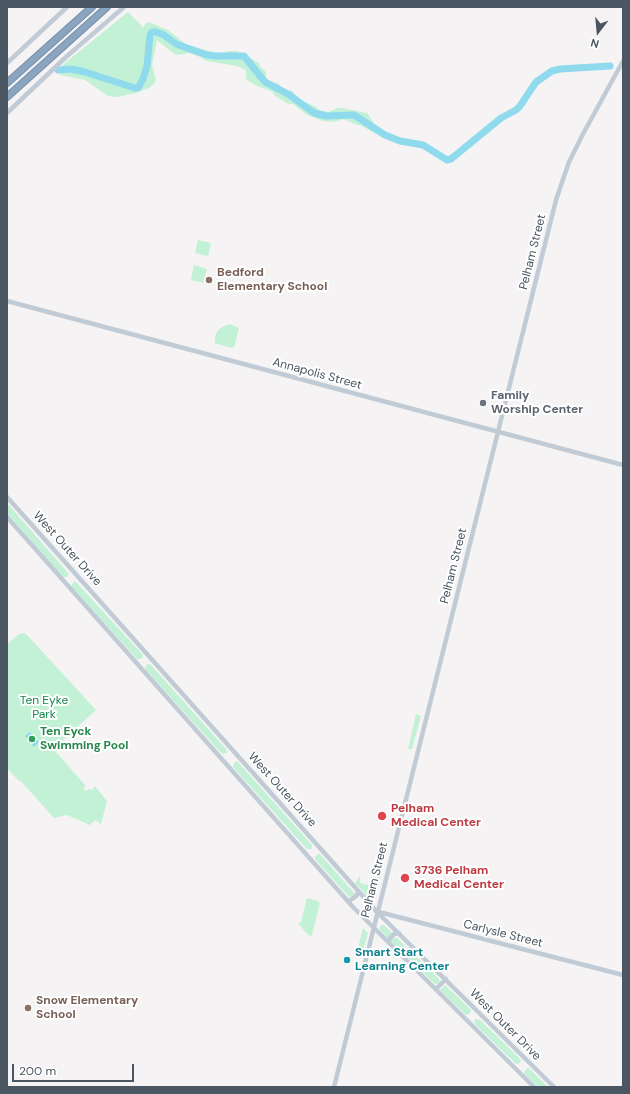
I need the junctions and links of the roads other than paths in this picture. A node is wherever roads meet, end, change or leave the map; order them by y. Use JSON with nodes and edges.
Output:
{"nodes":[{"id":1,"x":67,"y":7,"type":"edge"},
{"id":2,"x":86,"y":7,"type":"edge"},
{"id":3,"x":92,"y":7,"type":"edge"},
{"id":4,"x":107,"y":7,"type":"edge"},
{"id":5,"x":124,"y":7,"type":"edge"},
{"id":6,"x":64,"y":31,"type":"junction"},
{"id":7,"x":623,"y":61,"type":"edge"},
{"id":8,"x":7,"y":62,"type":"edge"},
{"id":9,"x":7,"y":83,"type":"edge"},
{"id":10,"x":7,"y":97,"type":"edge"},
{"id":11,"x":7,"y":113,"type":"edge"},
{"id":12,"x":7,"y":301,"type":"edge"},
{"id":13,"x":498,"y":432,"type":"junction"},
{"id":14,"x":623,"y":465,"type":"edge"},
{"id":15,"x":7,"y":497,"type":"edge"},
{"id":16,"x":7,"y":518,"type":"edge"},
{"id":17,"x":359,"y":892,"type":"junction"},
{"id":18,"x":349,"y":901,"type":"junction"},
{"id":19,"x":377,"y":912,"type":"junction"},
{"id":20,"x":374,"y":928,"type":"junction"},
{"id":21,"x":399,"y":933,"type":"junction"},
{"id":22,"x":388,"y":942,"type":"junction"},
{"id":23,"x":623,"y":975,"type":"edge"},
{"id":24,"x":446,"y":979,"type":"junction"},
{"id":25,"x":436,"y":989,"type":"junction"},
{"id":26,"x":334,"y":1087,"type":"edge"},
{"id":27,"x":534,"y":1087,"type":"edge"},
{"id":28,"x":554,"y":1087,"type":"edge"}],
"edges":[{"from":1,"to":8,"type":"street"},
{"from":2,"to":6,"type":"highway"},
{"from":3,"to":6,"type":"highway"},
{"from":4,"to":10,"type":"highway"},
{"from":5,"to":11,"type":"street"},
{"from":6,"to":9,"type":"highway"},
{"from":7,"to":13,"type":"street","name":"Pelham Street"},
{"from":12,"to":13,"type":"street","name":"Annapolis Street"},
{"from":13,"to":14,"type":"street","name":"Annapolis Street"},
{"from":13,"to":19,"type":"street","name":"Pelham Street"},
{"from":15,"to":17,"type":"street","name":"West Outer Drive"},
{"from":16,"to":18,"type":"street","name":"West Outer Drive"},
{"from":17,"to":18,"type":"street"},
{"from":17,"to":19,"type":"street","name":"West Outer Drive"},
{"from":18,"to":20,"type":"street","name":"West Outer Drive"},
{"from":19,"to":20,"type":"street","name":"Pelham Street"},
{"from":19,"to":21,"type":"street","name":"West Outer Drive"},
{"from":19,"to":23,"type":"street","name":"Carlysle Street"},
{"from":20,"to":22,"type":"street","name":"West Outer Drive"},
{"from":20,"to":26,"type":"street","name":"Pelham Street"},
{"from":21,"to":22,"type":"street"},
{"from":21,"to":24,"type":"street","name":"West Outer Drive"},
{"from":22,"to":25,"type":"street","name":"West Outer Drive"},
{"from":24,"to":25,"type":"street"},
{"from":24,"to":28,"type":"street","name":"West Outer Drive"},
{"from":25,"to":27,"type":"street","name":"West Outer Drive"}]}
